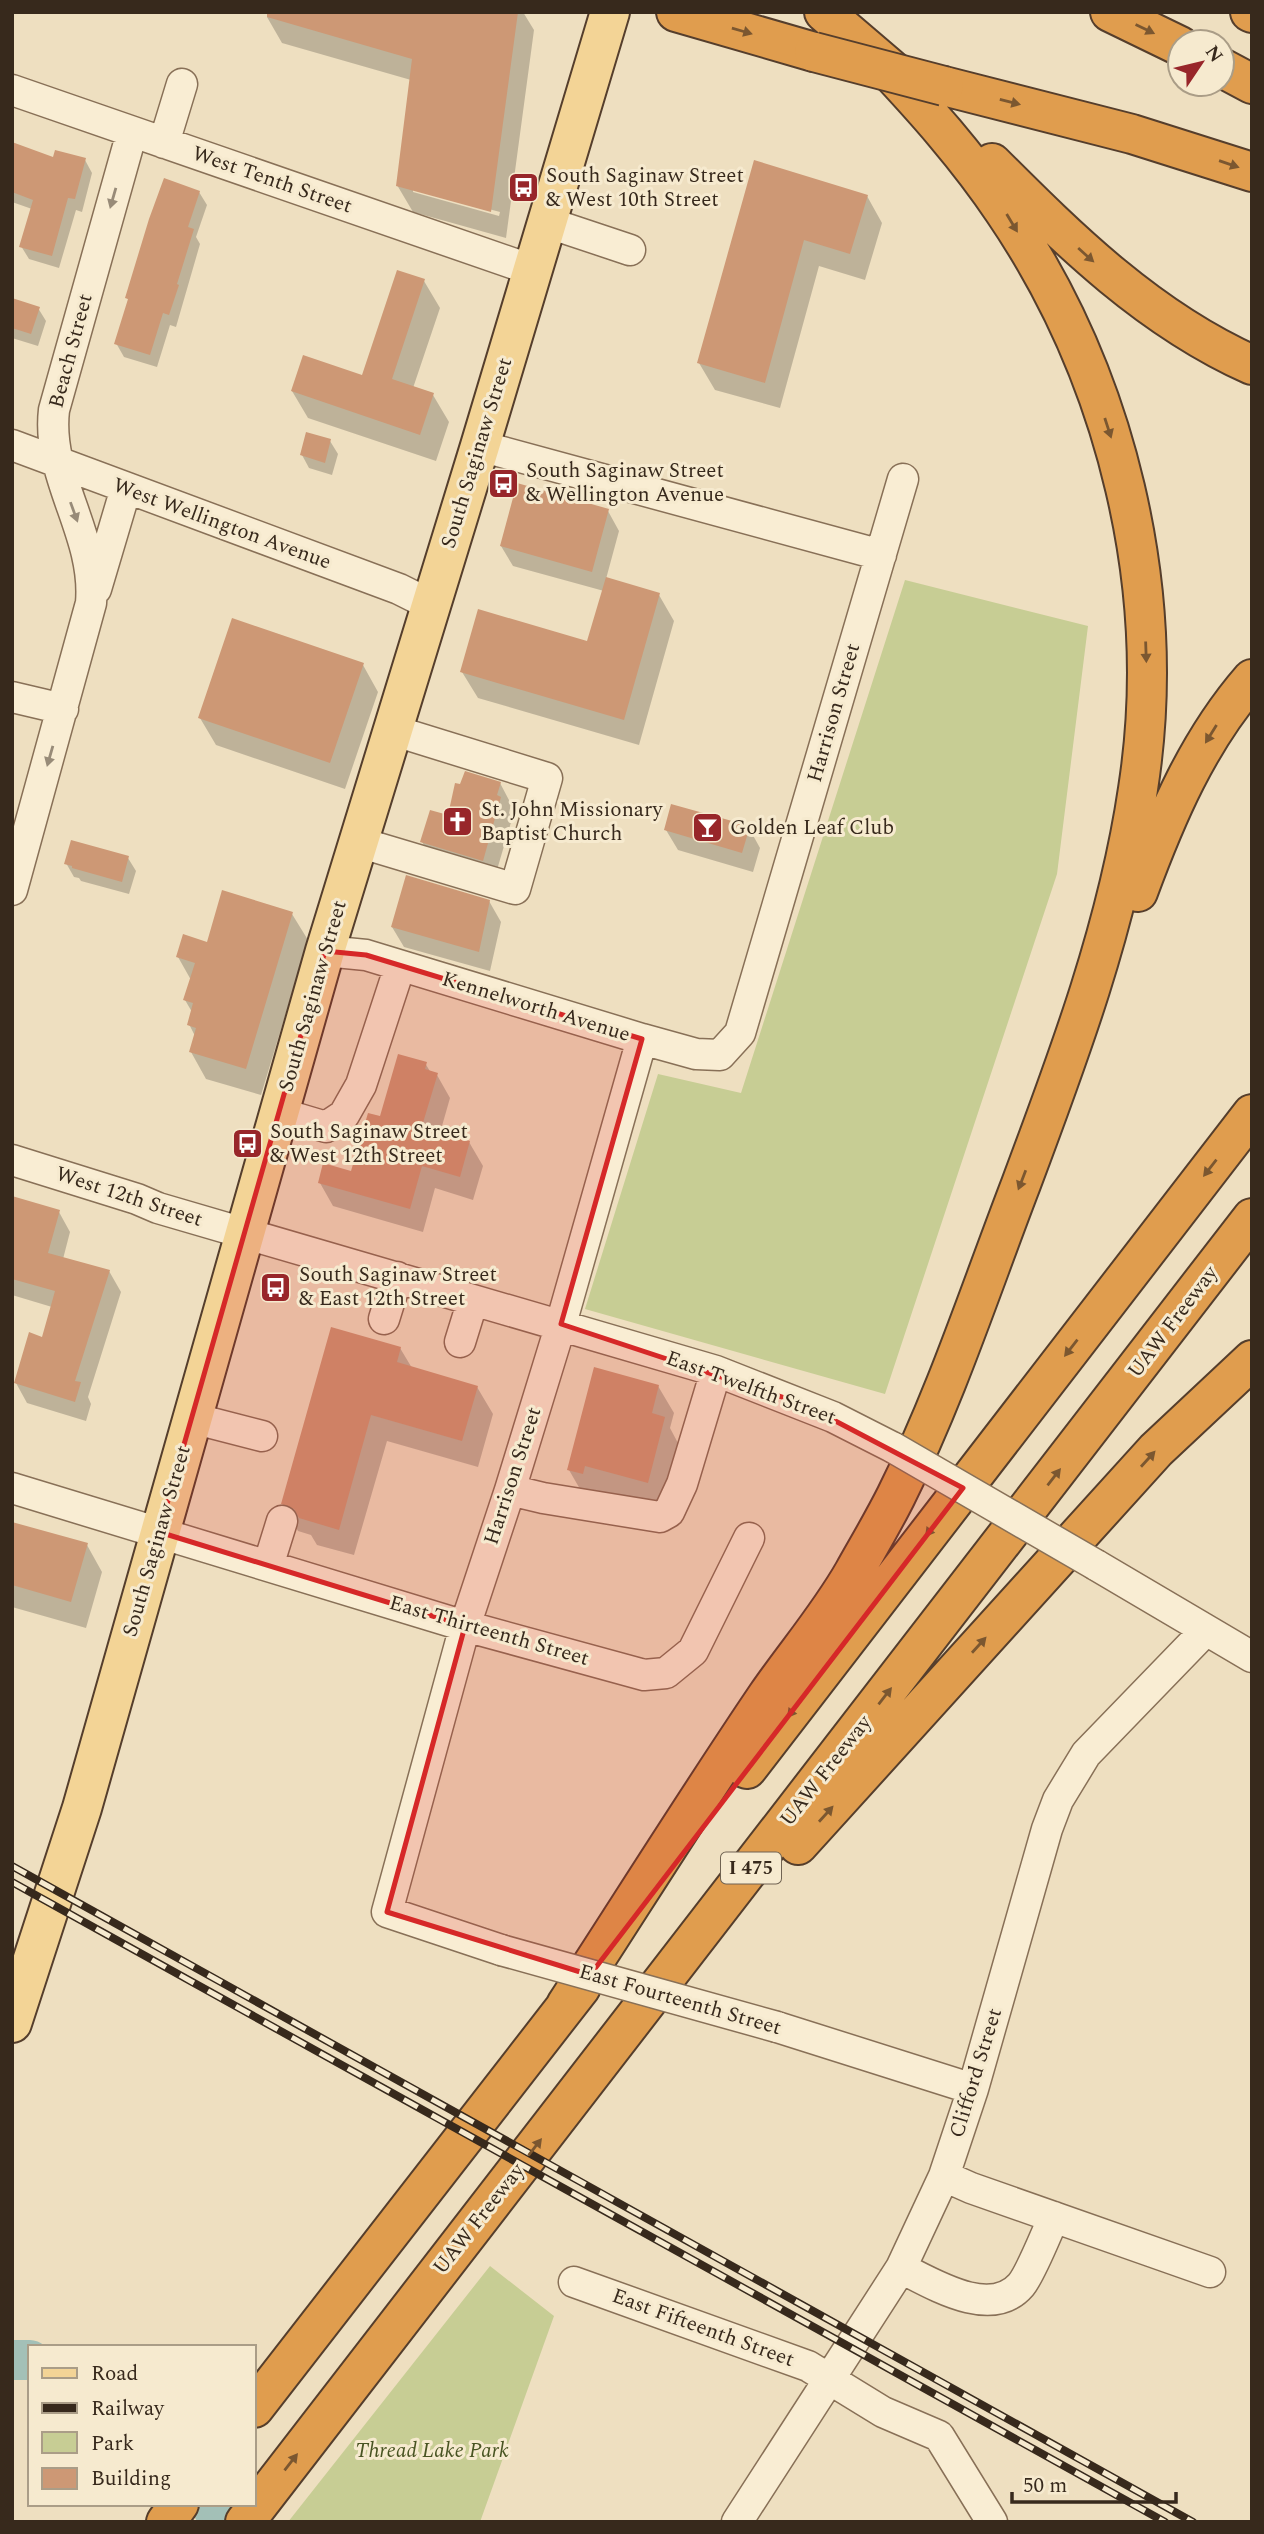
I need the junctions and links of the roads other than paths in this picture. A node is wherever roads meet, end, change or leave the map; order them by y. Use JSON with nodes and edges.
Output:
{"nodes":[{"id":1,"x":610,"y":12,"type":"edge"},
{"id":2,"x":676,"y":12,"type":"edge"},
{"id":3,"x":824,"y":12,"type":"edge"},
{"id":4,"x":1110,"y":12,"type":"edge"},
{"id":5,"x":1166,"y":39,"type":"edge"},
{"id":6,"x":876,"y":56,"type":"junction"},
{"id":7,"x":1236,"y":75,"type":"edge"},
{"id":8,"x":182,"y":84,"type":"dead end"},
{"id":9,"x":1252,"y":84,"type":"edge"},
{"id":10,"x":12,"y":90,"type":"edge"},
{"id":11,"x":132,"y":132,"type":"junction"},
{"id":12,"x":164,"y":143,"type":"junction"},
{"id":13,"x":1252,"y":172,"type":"edge"},
{"id":14,"x":546,"y":222,"type":"junction"},
{"id":15,"x":630,"y":250,"type":"dead end"},
{"id":16,"x":532,"y":271,"type":"junction"},
{"id":17,"x":1252,"y":365,"type":"edge"},
{"id":18,"x":12,"y":446,"type":"edge"},
{"id":19,"x":480,"y":446,"type":"junction"},
{"id":20,"x":57,"y":463,"type":"junction"},
{"id":21,"x":903,"y":479,"type":"dead end"},
{"id":22,"x":126,"y":488,"type":"junction"},
{"id":23,"x":881,"y":555,"type":"junction"},
{"id":24,"x":430,"y":605,"type":"junction"},
{"id":25,"x":89,"y":611,"type":"junction"},
{"id":26,"x":1252,"y":679,"type":"edge"},
{"id":27,"x":12,"y":697,"type":"edge"},
{"id":28,"x":63,"y":709,"type":"junction"},
{"id":29,"x":392,"y":730,"type":"junction"},
{"id":30,"x":20,"y":829,"type":"edge"},
{"id":31,"x":358,"y":842,"type":"junction"},
{"id":32,"x":12,"y":890,"type":"edge"},
{"id":33,"x":325,"y":951,"type":"junction"},
{"id":34,"x":400,"y":966,"type":"junction"},
{"id":35,"x":740,"y":1033,"type":"joint"},
{"id":36,"x":642,"y":1040,"type":"junction"},
{"id":37,"x":279,"y":1113,"type":"junction"},
{"id":38,"x":1252,"y":1114,"type":"edge"},
{"id":39,"x":1044,"y":1123,"type":"junction"},
{"id":40,"x":12,"y":1160,"type":"edge"},
{"id":41,"x":1252,"y":1219,"type":"edge"},
{"id":42,"x":246,"y":1232,"type":"junction"},
{"id":43,"x":397,"y":1277,"type":"junction"},
{"id":44,"x":473,"y":1300,"type":"junction"},
{"id":45,"x":384,"y":1320,"type":"dead end"},
{"id":46,"x":561,"y":1324,"type":"junction"},
{"id":47,"x":460,"y":1342,"type":"dead end"},
{"id":48,"x":1252,"y":1360,"type":"edge"},
{"id":49,"x":716,"y":1371,"type":"junction"},
{"id":50,"x":192,"y":1418,"type":"junction"},
{"id":51,"x":262,"y":1436,"type":"dead end"},
{"id":52,"x":12,"y":1488,"type":"edge"},
{"id":53,"x":510,"y":1490,"type":"junction"},
{"id":54,"x":282,"y":1521,"type":"dead end"},
{"id":55,"x":159,"y":1532,"type":"junction"},
{"id":56,"x":749,"y":1538,"type":"dead end"},
{"id":57,"x":268,"y":1566,"type":"junction"},
{"id":58,"x":465,"y":1626,"type":"junction"},
{"id":59,"x":1206,"y":1630,"type":"junction"},
{"id":60,"x":1252,"y":1657,"type":"edge"},
{"id":61,"x":387,"y":1912,"type":"joint"},
{"id":62,"x":566,"y":2006,"type":"junction"},
{"id":63,"x":12,"y":2023,"type":"edge"},
{"id":64,"x":599,"y":2064,"type":"junction"},
{"id":65,"x":973,"y":2089,"type":"junction"},
{"id":66,"x":944,"y":2176,"type":"junction"},
{"id":67,"x":1054,"y":2217,"type":"junction"},
{"id":68,"x":901,"y":2268,"type":"junction"},
{"id":69,"x":1210,"y":2272,"type":"dead end"},
{"id":70,"x":574,"y":2282,"type":"dead end"},
{"id":71,"x":829,"y":2379,"type":"junction"},
{"id":72,"x":256,"y":2405,"type":"edge"},
{"id":73,"x":178,"y":2506,"type":"edge"},
{"id":74,"x":247,"y":2519,"type":"edge"},
{"id":75,"x":166,"y":2522,"type":"edge"},
{"id":76,"x":737,"y":2522,"type":"edge"},
{"id":77,"x":992,"y":2522,"type":"edge"}],
"edges":[{"from":1,"to":14,"type":"main road","name":"South Saginaw Street"},
{"from":2,"to":13,"type":"highway","one_way":true,"bridge":true},
{"from":3,"to":6,"type":"highway"},
{"from":4,"to":5,"type":"highway","one_way":true},
{"from":6,"to":17,"type":"highway","one_way":true},
{"from":6,"to":39,"type":"highway","one_way":true},
{"from":7,"to":9,"type":"highway"},
{"from":8,"to":12,"type":"street"},
{"from":10,"to":11,"type":"street","name":"West Tenth Street"},
{"from":11,"to":12,"type":"street","name":"West Tenth Street"},
{"from":11,"to":20,"type":"street","name":"Beach Street","one_way":true},
{"from":12,"to":16,"type":"street","name":"West Tenth Street"},
{"from":14,"to":15,"type":"street"},
{"from":14,"to":16,"type":"main road","name":"South Saginaw Street"},
{"from":16,"to":19,"type":"main road","name":"South Saginaw Street"},
{"from":18,"to":20,"type":"street","name":"West Wellington Avenue"},
{"from":19,"to":23,"type":"street"},
{"from":19,"to":24,"type":"main road","name":"South Saginaw Street"},
{"from":20,"to":22,"type":"street","name":"West Wellington Avenue"},
{"from":20,"to":25,"type":"street","name":"Beach Street","one_way":true},
{"from":21,"to":23,"type":"street","name":"Harrison Street"},
{"from":22,"to":24,"type":"street","name":"West Wellington Avenue"},
{"from":22,"to":25,"type":"street","name":"Beach Street"},
{"from":23,"to":35,"type":"street","name":"Harrison Street"},
{"from":24,"to":29,"type":"main road","name":"South Saginaw Street"},
{"from":25,"to":28,"type":"street","name":"Beach Street"},
{"from":26,"to":39,"type":"highway","one_way":true},
{"from":27,"to":28,"type":"street"},
{"from":28,"to":30,"type":"street","name":"Beach Street","one_way":true},
{"from":29,"to":31,"type":"main road","name":"South Saginaw Street"},
{"from":29,"to":31,"type":"street"},
{"from":30,"to":32,"type":"street","name":"Beach Street"},
{"from":31,"to":33,"type":"main road","name":"South Saginaw Street"},
{"from":33,"to":34,"type":"street","name":"Kennelworth Avenue"},
{"from":33,"to":37,"type":"main road","name":"South Saginaw Street"},
{"from":34,"to":36,"type":"street","name":"Kennelworth Avenue"},
{"from":34,"to":37,"type":"street"},
{"from":35,"to":36,"type":"street","name":"Kennelworth Avenue"},
{"from":36,"to":46,"type":"street","name":"Harrison Street"},
{"from":37,"to":42,"type":"main road","name":"South Saginaw Street"},
{"from":38,"to":62,"type":"highway","number":"I 475","one_way":true},
{"from":39,"to":62,"type":"highway","one_way":true},
{"from":40,"to":42,"type":"street","name":"West 12th Street"},
{"from":64,"to":41,"type":"highway","name":"UAW Freeway","number":"I 475","one_way":true},
{"from":42,"to":43,"type":"street","name":"East Twelfth Street"},
{"from":42,"to":50,"type":"main road","name":"South Saginaw Street"},
{"from":43,"to":44,"type":"street","name":"East Twelfth Street"},
{"from":43,"to":45,"type":"street"},
{"from":44,"to":46,"type":"street","name":"East Twelfth Street"},
{"from":44,"to":47,"type":"street"},
{"from":46,"to":49,"type":"street","name":"East Twelfth Street"},
{"from":46,"to":53,"type":"street","name":"Harrison Street"},
{"from":64,"to":48,"type":"highway","one_way":true},
{"from":49,"to":53,"type":"street"},
{"from":49,"to":59,"type":"street","name":"East Twelfth Street","bridge":true},
{"from":50,"to":51,"type":"street"},
{"from":50,"to":55,"type":"main road","name":"South Saginaw Street"},
{"from":52,"to":55,"type":"street","name":"East Thirteenth Street"},
{"from":53,"to":58,"type":"street","name":"Harrison Street"},
{"from":54,"to":57,"type":"street"},
{"from":55,"to":57,"type":"street","name":"East Thirteenth Street"},
{"from":55,"to":63,"type":"main road","name":"South Saginaw Street"},
{"from":56,"to":58,"type":"street","name":"East Thirteenth Street"},
{"from":57,"to":58,"type":"street","name":"East Thirteenth Street"},
{"from":58,"to":61,"type":"street","name":"Harrison Street"},
{"from":59,"to":60,"type":"street","name":"East Twelfth Street"},
{"from":59,"to":65,"type":"street","name":"Clifford Street"},
{"from":61,"to":65,"type":"street","name":"East Fourteenth Street","bridge":true},
{"from":62,"to":72,"type":"highway","number":"I 475"},
{"from":74,"to":64,"type":"highway","name":"UAW Freeway","number":"I 475","one_way":true},
{"from":65,"to":66,"type":"street","name":"Clifford Street"},
{"from":66,"to":67,"type":"street"},
{"from":66,"to":68,"type":"street","name":"Clifford Street"},
{"from":67,"to":68,"type":"street"},
{"from":67,"to":69,"type":"street"},
{"from":68,"to":71,"type":"street","name":"Clifford Street"},
{"from":70,"to":71,"type":"street","name":"East Fifteenth Street"},
{"from":71,"to":76,"type":"street","name":"Clifford Street"},
{"from":71,"to":77,"type":"street","name":"East Fifteenth Street"},
{"from":73,"to":75,"type":"highway"}]}
